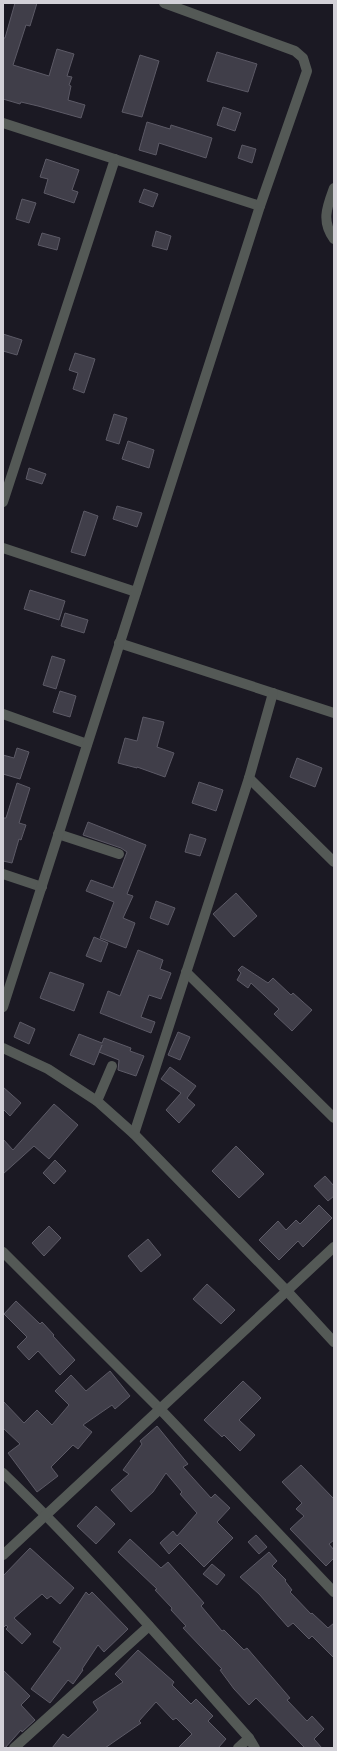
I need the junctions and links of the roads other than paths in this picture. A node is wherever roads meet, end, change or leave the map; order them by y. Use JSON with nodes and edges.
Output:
{"nodes":[{"id":1,"x":164,"y":3,"type":"edge"},
{"id":2,"x":3,"y":123,"type":"edge"},
{"id":3,"x":116,"y":160,"type":"junction"},
{"id":4,"x":334,"y":188,"type":"edge"},
{"id":5,"x":260,"y":206,"type":"junction"},
{"id":6,"x":334,"y":239,"type":"edge"},
{"id":7,"x":3,"y":502,"type":"edge"},
{"id":8,"x":3,"y":548,"type":"edge"},
{"id":9,"x":136,"y":592,"type":"junction"},
{"id":10,"x":119,"y":643,"type":"junction"},
{"id":11,"x":273,"y":693,"type":"junction"},
{"id":12,"x":334,"y":713,"type":"edge"},
{"id":13,"x":3,"y":714,"type":"edge"},
{"id":14,"x":87,"y":744,"type":"junction"},
{"id":15,"x":249,"y":778,"type":"junction"},
{"id":16,"x":58,"y":834,"type":"junction"},
{"id":17,"x":119,"y":854,"type":"dead end"},
{"id":18,"x":334,"y":862,"type":"edge"},
{"id":19,"x":3,"y":874,"type":"edge"},
{"id":20,"x":42,"y":887,"type":"junction"},
{"id":21,"x":186,"y":972,"type":"junction"},
{"id":22,"x":3,"y":1007,"type":"edge"},
{"id":23,"x":3,"y":1048,"type":"edge"},
{"id":24,"x":112,"y":1066,"type":"dead end"},
{"id":25,"x":97,"y":1101,"type":"junction"},
{"id":26,"x":334,"y":1118,"type":"edge"},
{"id":27,"x":134,"y":1134,"type":"junction"},
{"id":28,"x":334,"y":1246,"type":"edge"},
{"id":29,"x":3,"y":1252,"type":"edge"},
{"id":30,"x":286,"y":1290,"type":"junction"},
{"id":31,"x":334,"y":1342,"type":"edge"},
{"id":32,"x":160,"y":1410,"type":"junction"},
{"id":33,"x":3,"y":1474,"type":"edge"},
{"id":34,"x":46,"y":1515,"type":"junction"},
{"id":35,"x":3,"y":1555,"type":"edge"},
{"id":36,"x":334,"y":1592,"type":"edge"},
{"id":37,"x":149,"y":1626,"type":"junction"},
{"id":38,"x":249,"y":1738,"type":"junction"},
{"id":39,"x":14,"y":1748,"type":"edge"},
{"id":40,"x":238,"y":1748,"type":"edge"},
{"id":41,"x":255,"y":1748,"type":"edge"}],
"edges":[{"from":1,"to":5,"type":"street"},
{"from":2,"to":3,"type":"street"},
{"from":3,"to":5,"type":"street"},
{"from":3,"to":7,"type":"street"},
{"from":4,"to":6,"type":"street"},
{"from":5,"to":9,"type":"street"},
{"from":8,"to":9,"type":"street"},
{"from":9,"to":10,"type":"street"},
{"from":10,"to":11,"type":"street"},
{"from":10,"to":14,"type":"street"},
{"from":11,"to":12,"type":"street"},
{"from":11,"to":15,"type":"street"},
{"from":13,"to":14,"type":"street"},
{"from":14,"to":16,"type":"street"},
{"from":15,"to":18,"type":"street"},
{"from":15,"to":21,"type":"street"},
{"from":16,"to":17,"type":"street"},
{"from":16,"to":20,"type":"street"},
{"from":19,"to":20,"type":"street"},
{"from":20,"to":22,"type":"street"},
{"from":21,"to":26,"type":"street"},
{"from":21,"to":27,"type":"street"},
{"from":23,"to":25,"type":"street"},
{"from":24,"to":25,"type":"street"},
{"from":25,"to":27,"type":"street"},
{"from":27,"to":30,"type":"street"},
{"from":28,"to":30,"type":"street"},
{"from":29,"to":32,"type":"street"},
{"from":30,"to":31,"type":"street"},
{"from":30,"to":32,"type":"street"},
{"from":32,"to":34,"type":"street"},
{"from":32,"to":36,"type":"street"},
{"from":33,"to":34,"type":"street"},
{"from":34,"to":35,"type":"street"},
{"from":34,"to":37,"type":"street"},
{"from":37,"to":38,"type":"street"},
{"from":37,"to":39,"type":"street"},
{"from":38,"to":40,"type":"street"},
{"from":38,"to":41,"type":"street"}]}
